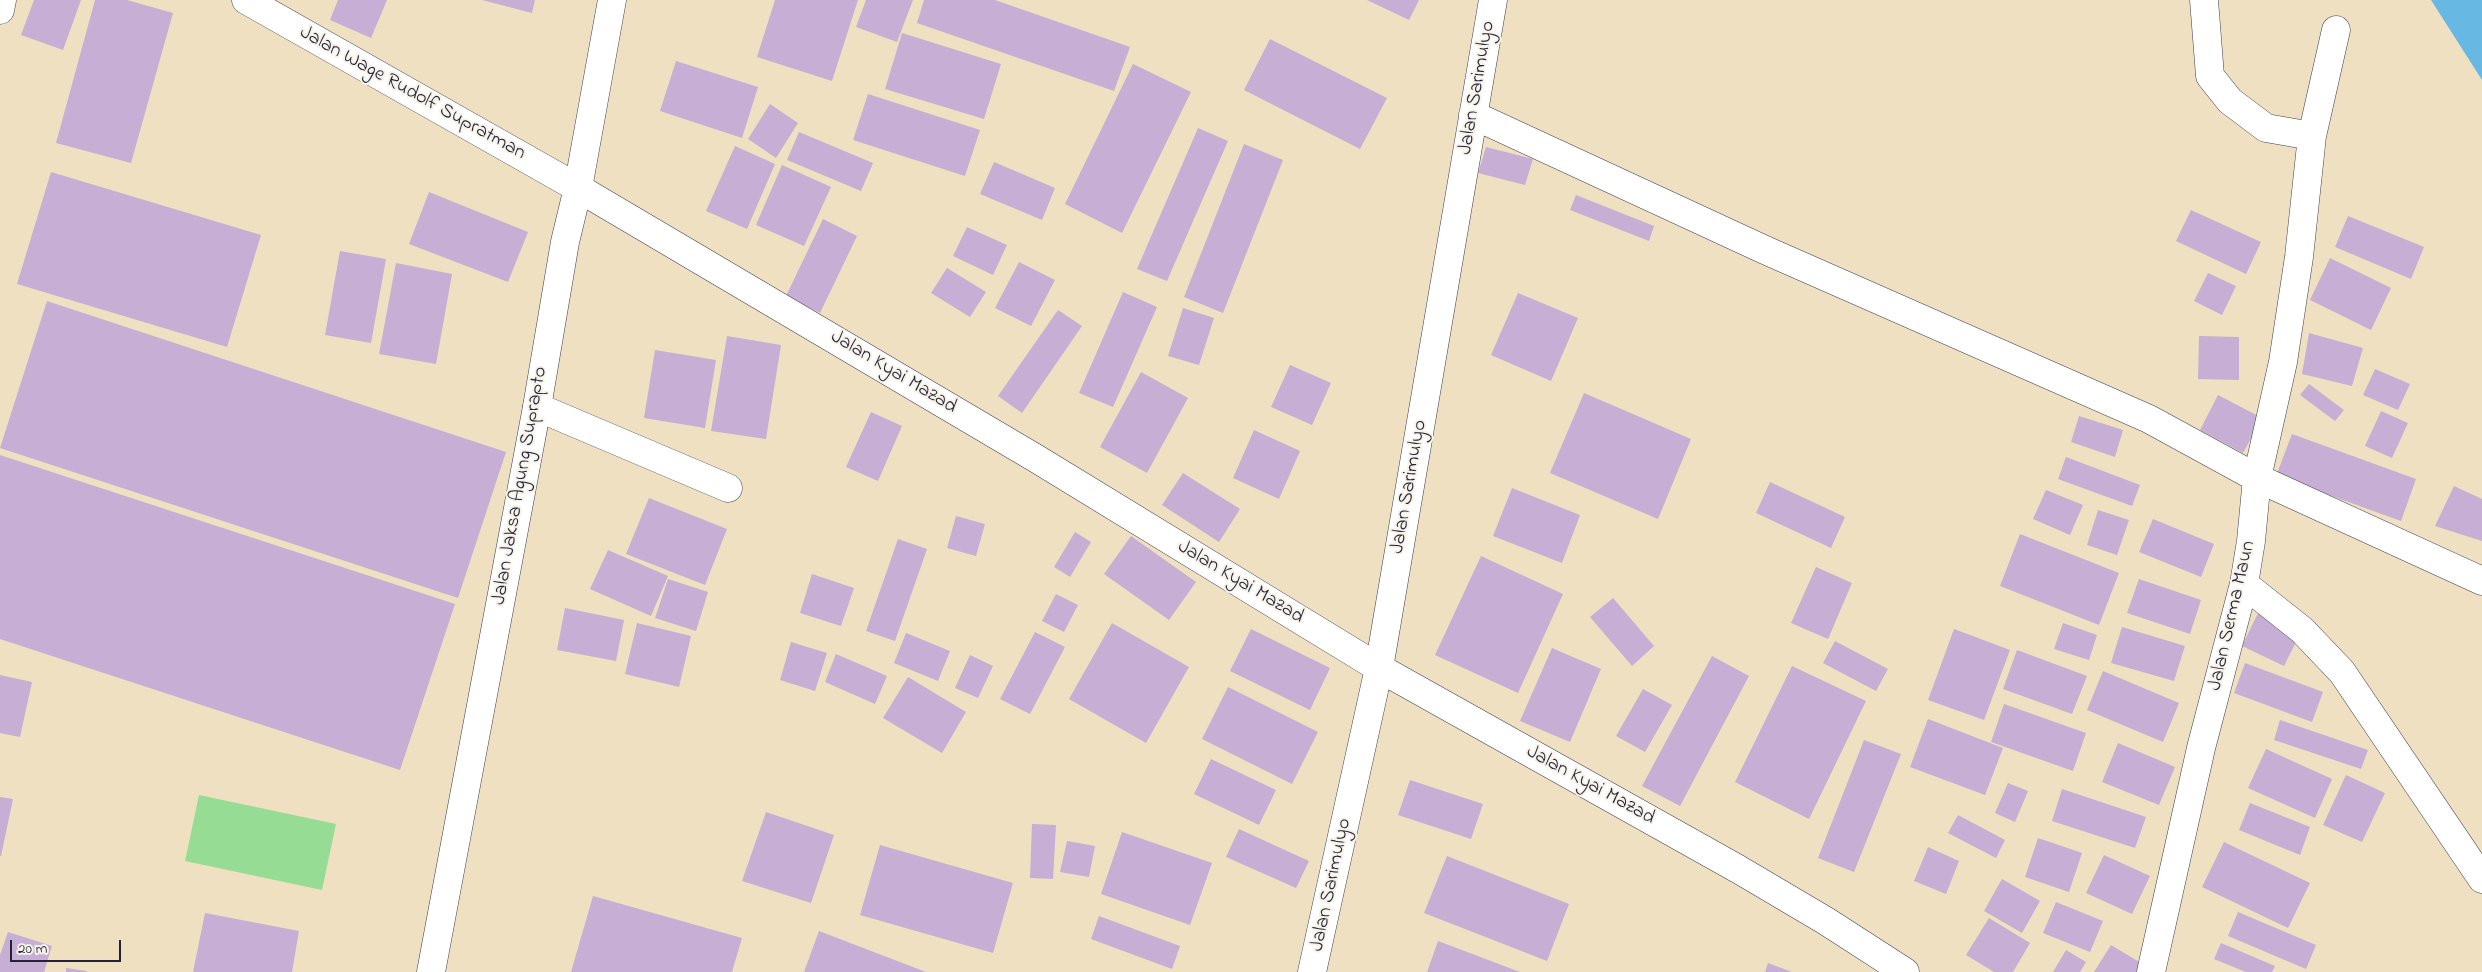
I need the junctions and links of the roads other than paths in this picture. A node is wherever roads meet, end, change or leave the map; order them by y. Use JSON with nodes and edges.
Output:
{"nodes":[{"id":1,"x":2,"y":0,"type":"edge"},
{"id":2,"x":246,"y":0,"type":"edge"},
{"id":3,"x":612,"y":0,"type":"edge"},
{"id":4,"x":1493,"y":0,"type":"edge"},
{"id":5,"x":2204,"y":0,"type":"edge"},
{"id":6,"x":0,"y":10,"type":"edge"},
{"id":7,"x":2336,"y":30,"type":"dead end"},
{"id":8,"x":1474,"y":115,"type":"junction"},
{"id":9,"x":2312,"y":136,"type":"junction"},
{"id":10,"x":578,"y":188,"type":"junction"},
{"id":11,"x":537,"y":407,"type":"junction"},
{"id":12,"x":2257,"y":478,"type":"junction"},
{"id":13,"x":728,"y":488,"type":"dead end"},
{"id":14,"x":2482,"y":581,"type":"edge"},
{"id":15,"x":2244,"y":584,"type":"junction"},
{"id":16,"x":1379,"y":668,"type":"junction"},
{"id":17,"x":2482,"y":879,"type":"edge"},
{"id":18,"x":431,"y":972,"type":"edge"},
{"id":19,"x":1312,"y":972,"type":"edge"},
{"id":20,"x":1903,"y":972,"type":"edge"},
{"id":21,"x":2151,"y":972,"type":"edge"}],
"edges":[{"from":1,"to":6,"type":"street"},
{"from":2,"to":10,"type":"street","name":"Jalan Wage Rudolf Supratman"},
{"from":3,"to":10,"type":"street","name":"Jalan Jaksa Agung Suprapto"},
{"from":4,"to":8,"type":"street","name":"Jalan Sarimulyo"},
{"from":5,"to":9,"type":"street"},
{"from":7,"to":9,"type":"street","name":"Jalan Serma Maun"},
{"from":8,"to":12,"type":"street"},
{"from":8,"to":16,"type":"street","name":"Jalan Sarimulyo"},
{"from":9,"to":12,"type":"street","name":"Jalan Serma Maun"},
{"from":10,"to":11,"type":"street","name":"Jalan Jaksa Agung Suprapto"},
{"from":10,"to":16,"type":"street","name":"Jalan Kyai Mazad"},
{"from":11,"to":13,"type":"street"},
{"from":11,"to":18,"type":"street","name":"Jalan Jaksa Agung Suprapto"},
{"from":12,"to":14,"type":"street"},
{"from":12,"to":15,"type":"street","name":"Jalan Serma Maun"},
{"from":15,"to":17,"type":"street"},
{"from":15,"to":21,"type":"street","name":"Jalan Serma Maun"},
{"from":16,"to":19,"type":"street","name":"Jalan Sarimulyo"},
{"from":16,"to":20,"type":"street","name":"Jalan Kyai Mazad"}]}
